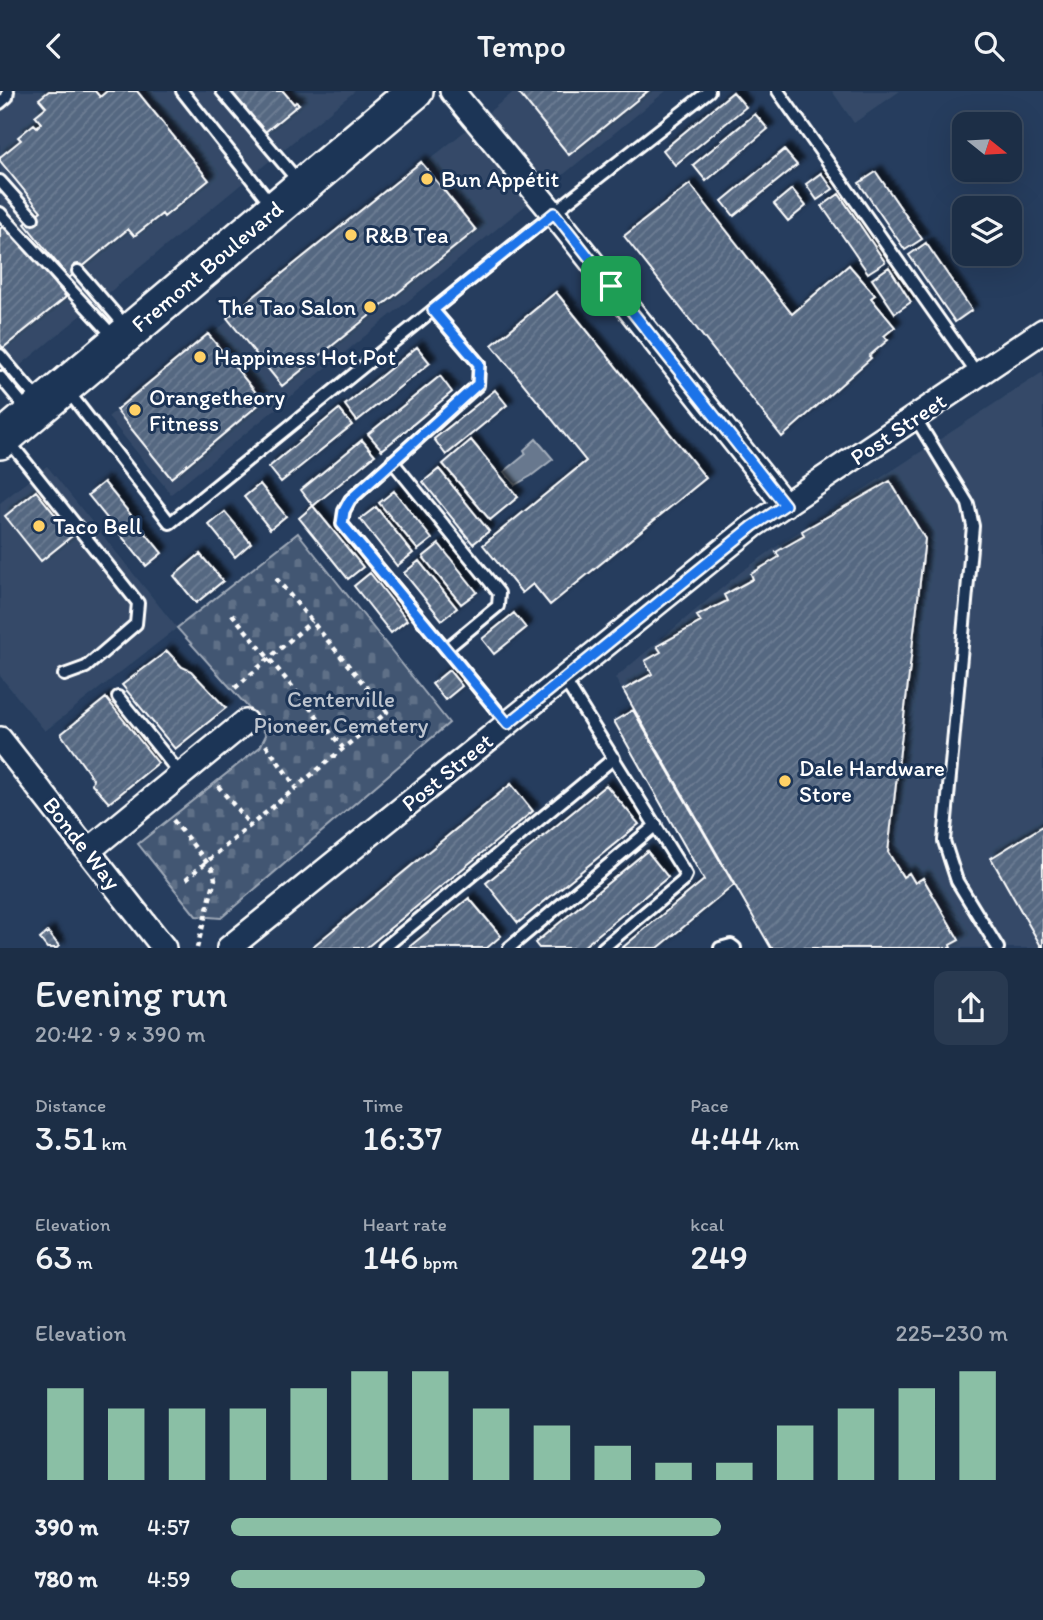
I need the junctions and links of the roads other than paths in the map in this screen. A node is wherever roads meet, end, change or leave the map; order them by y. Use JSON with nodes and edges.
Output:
{"nodes":[{"id":1,"x":8,"y":91,"type":"edge"},
{"id":2,"x":182,"y":91,"type":"edge"},
{"id":3,"x":222,"y":91,"type":"edge"},
{"id":4,"x":415,"y":91,"type":"edge"},
{"id":5,"x":452,"y":91,"type":"edge"},
{"id":6,"x":709,"y":91,"type":"edge"},
{"id":7,"x":778,"y":91,"type":"edge"},
{"id":8,"x":0,"y":103,"type":"edge"},
{"id":9,"x":0,"y":181,"type":"edge"},
{"id":10,"x":303,"y":186,"type":"junction"},
{"id":11,"x":275,"y":209,"type":"junction"},
{"id":12,"x":0,"y":213,"type":"edge"},
{"id":13,"x":554,"y":213,"type":"junction"},
{"id":14,"x":33,"y":218,"type":"dead end"},
{"id":15,"x":78,"y":271,"type":"dead end"},
{"id":16,"x":433,"y":310,"type":"junction"},
{"id":17,"x":1043,"y":331,"type":"edge"},
{"id":18,"x":124,"y":336,"type":"junction"},
{"id":19,"x":0,"y":355,"type":"edge"},
{"id":20,"x":978,"y":375,"type":"junction"},
{"id":21,"x":0,"y":377,"type":"edge"},
{"id":22,"x":28,"y":417,"type":"edge"},
{"id":23,"x":915,"y":417,"type":"junction"},
{"id":24,"x":392,"y":461,"type":"junction"},
{"id":25,"x":785,"y":505,"type":"junction"},
{"id":26,"x":446,"y":649,"type":"junction"},
{"id":27,"x":64,"y":675,"type":"dead end"},
{"id":28,"x":564,"y":679,"type":"junction"},
{"id":29,"x":117,"y":697,"type":"dead end"},
{"id":30,"x":245,"y":722,"type":"dead end"},
{"id":31,"x":508,"y":724,"type":"junction"},
{"id":32,"x":0,"y":739,"type":"edge"},
{"id":33,"x":614,"y":758,"type":"junction"},
{"id":34,"x":181,"y":775,"type":"junction"},
{"id":35,"x":656,"y":825,"type":"junction"},
{"id":36,"x":88,"y":851,"type":"junction"},
{"id":37,"x":164,"y":948,"type":"edge"},
{"id":38,"x":229,"y":948,"type":"edge"},
{"id":39,"x":384,"y":948,"type":"edge"},
{"id":40,"x":509,"y":948,"type":"edge"},
{"id":41,"x":603,"y":948,"type":"edge"},
{"id":42,"x":720,"y":948,"type":"edge"},
{"id":43,"x":735,"y":948,"type":"edge"},
{"id":44,"x":998,"y":948,"type":"edge"}],
"edges":[{"from":1,"to":8,"type":"lane"},
{"from":2,"to":11,"type":"lane"},
{"from":3,"to":10,"type":"lane"},
{"from":4,"to":10,"type":"main road","name":"Fremont Boulevard"},
{"from":5,"to":13,"type":"street"},
{"from":6,"to":13,"type":"lane"},
{"from":7,"to":20,"type":"lane"},
{"from":9,"to":14,"type":"lane"},
{"from":10,"to":11,"type":"main road","name":"Fremont Boulevard"},
{"from":11,"to":18,"type":"main road","name":"Fremont Boulevard"},
{"from":12,"to":18,"type":"lane"},
{"from":13,"to":16,"type":"lane"},
{"from":13,"to":25,"type":"street"},
{"from":15,"to":18,"type":"lane"},
{"from":16,"to":22,"type":"lane"},
{"from":16,"to":24,"type":"lane"},
{"from":17,"to":20,"type":"street","name":"Post Street"},
{"from":18,"to":22,"type":"main road","name":"Fremont Boulevard"},
{"from":19,"to":22,"type":"lane"},
{"from":20,"to":23,"type":"street","name":"Post Street"},
{"from":21,"to":22,"type":"lane"},
{"from":22,"to":27,"type":"lane"},
{"from":23,"to":25,"type":"street","name":"Post Street"},
{"from":23,"to":44,"type":"lane"},
{"from":24,"to":26,"type":"lane"},
{"from":24,"to":26,"type":"lane"},
{"from":25,"to":28,"type":"street","name":"Post Street"},
{"from":26,"to":31,"type":"lane"},
{"from":28,"to":31,"type":"street","name":"Post Street"},
{"from":28,"to":33,"type":"lane"},
{"from":29,"to":34,"type":"lane"},
{"from":30,"to":34,"type":"street"},
{"from":31,"to":38,"type":"street","name":"Post Street"},
{"from":32,"to":36,"type":"street","name":"Bonde Way"},
{"from":33,"to":35,"type":"lane"},
{"from":33,"to":39,"type":"lane"},
{"from":34,"to":36,"type":"street"},
{"from":35,"to":40,"type":"lane"},
{"from":35,"to":41,"type":"lane"},
{"from":36,"to":37,"type":"street","name":"Bonde Way"},
{"from":42,"to":43,"type":"lane"}]}
